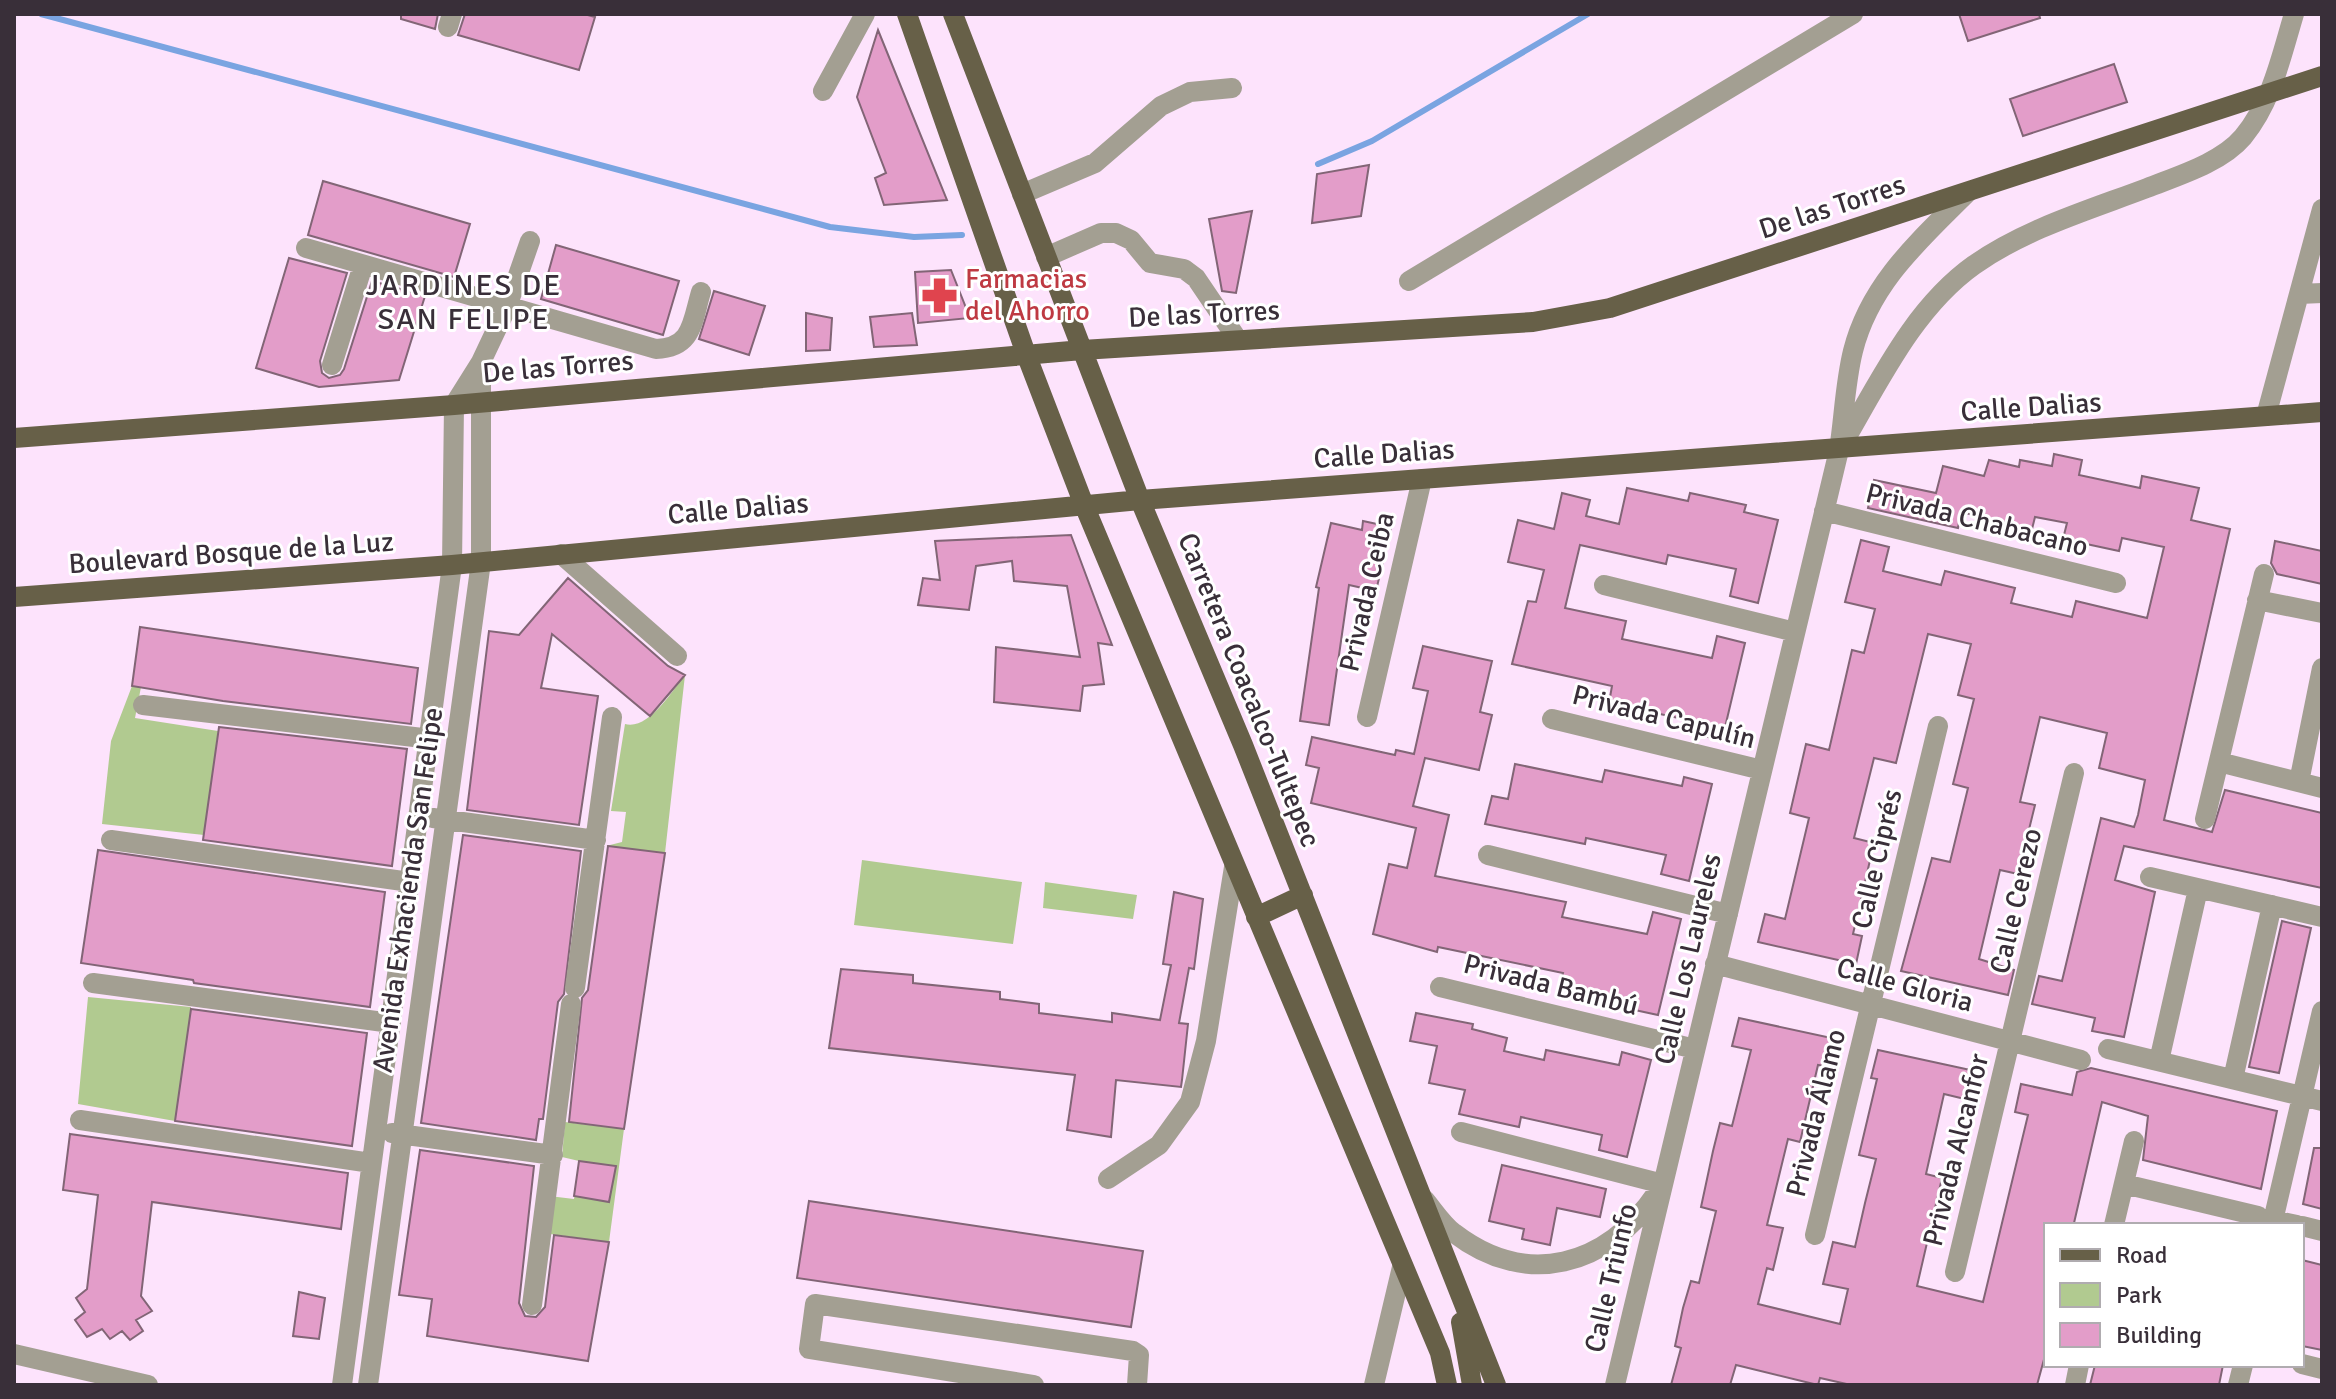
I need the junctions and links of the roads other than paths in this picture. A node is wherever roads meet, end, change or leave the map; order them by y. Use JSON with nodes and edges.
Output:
{"nodes":[{"id":1,"x":865,"y":14,"type":"edge"},
{"id":2,"x":907,"y":14,"type":"edge"},
{"id":3,"x":953,"y":14,"type":"edge"},
{"id":4,"x":1853,"y":14,"type":"edge"},
{"id":5,"x":2294,"y":14,"type":"edge"},
{"id":6,"x":2322,"y":76,"type":"edge"},
{"id":7,"x":1232,"y":88,"type":"dead end"},
{"id":8,"x":823,"y":91,"type":"dead end"},
{"id":9,"x":2270,"y":94,"type":"junction"},
{"id":10,"x":1968,"y":192,"type":"junction"},
{"id":11,"x":1022,"y":194,"type":"junction"},
{"id":12,"x":2322,"y":209,"type":"edge"},
{"id":13,"x":530,"y":241,"type":"dead end"},
{"id":14,"x":306,"y":248,"type":"dead end"},
{"id":15,"x":1046,"y":257,"type":"junction"},
{"id":16,"x":363,"y":265,"type":"junction"},
{"id":17,"x":1409,"y":281,"type":"dead end"},
{"id":18,"x":701,"y":292,"type":"dead end"},
{"id":19,"x":2322,"y":293,"type":"edge"},
{"id":20,"x":2299,"y":294,"type":"junction"},
{"id":21,"x":507,"y":307,"type":"junction"},
{"id":22,"x":1238,"y":340,"type":"junction"},
{"id":23,"x":1082,"y":350,"type":"junction"},
{"id":24,"x":1026,"y":354,"type":"junction"},
{"id":25,"x":481,"y":362,"type":"junction"},
{"id":26,"x":332,"y":365,"type":"dead end"},
{"id":27,"x":480,"y":402,"type":"junction"},
{"id":28,"x":454,"y":405,"type":"junction"},
{"id":29,"x":2322,"y":412,"type":"edge"},
{"id":30,"x":2266,"y":416,"type":"junction"},
{"id":31,"x":14,"y":438,"type":"edge"},
{"id":32,"x":1839,"y":450,"type":"junction"},
{"id":33,"x":1422,"y":479,"type":"junction"},
{"id":34,"x":1140,"y":500,"type":"junction"},
{"id":35,"x":1084,"y":505,"type":"junction"},
{"id":36,"x":1824,"y":511,"type":"junction"},
{"id":37,"x":561,"y":554,"type":"junction"},
{"id":38,"x":481,"y":562,"type":"junction"},
{"id":39,"x":452,"y":565,"type":"junction"},
{"id":40,"x":2264,"y":574,"type":"dead end"},
{"id":41,"x":2116,"y":583,"type":"dead end"},
{"id":42,"x":1604,"y":585,"type":"dead end"},
{"id":43,"x":14,"y":597,"type":"edge"},
{"id":44,"x":2257,"y":600,"type":"junction"},
{"id":45,"x":2322,"y":613,"type":"edge"},
{"id":46,"x":1795,"y":632,"type":"junction"},
{"id":47,"x":677,"y":656,"type":"dead end"},
{"id":48,"x":2322,"y":668,"type":"edge"},
{"id":49,"x":143,"y":705,"type":"dead end"},
{"id":50,"x":612,"y":717,"type":"dead end"},
{"id":51,"x":1367,"y":717,"type":"dead end"},
{"id":52,"x":1552,"y":719,"type":"dead end"},
{"id":53,"x":1938,"y":726,"type":"dead end"},
{"id":54,"x":431,"y":739,"type":"junction"},
{"id":55,"x":2219,"y":762,"type":"junction"},
{"id":56,"x":1762,"y":770,"type":"junction"},
{"id":57,"x":2074,"y":773,"type":"dead end"},
{"id":58,"x":2299,"y":782,"type":"junction"},
{"id":59,"x":2322,"y":788,"type":"edge"},
{"id":60,"x":420,"y":816,"type":"junction"},
{"id":61,"x":2205,"y":819,"type":"dead end"},
{"id":62,"x":446,"y":820,"type":"junction"},
{"id":63,"x":111,"y":840,"type":"dead end"},
{"id":64,"x":596,"y":840,"type":"junction"},
{"id":65,"x":1488,"y":855,"type":"dead end"},
{"id":66,"x":1234,"y":867,"type":"junction"},
{"id":67,"x":2150,"y":877,"type":"dead end"},
{"id":68,"x":410,"y":882,"type":"junction"},
{"id":69,"x":2198,"y":889,"type":"junction"},
{"id":70,"x":1303,"y":895,"type":"junction"},
{"id":71,"x":2272,"y":905,"type":"junction"},
{"id":72,"x":1728,"y":914,"type":"junction"},
{"id":73,"x":1256,"y":917,"type":"junction"},
{"id":74,"x":2322,"y":917,"type":"edge"},
{"id":75,"x":1715,"y":964,"type":"junction"},
{"id":76,"x":93,"y":983,"type":"dead end"},
{"id":77,"x":1440,"y":987,"type":"dead end"},
{"id":78,"x":1871,"y":1005,"type":"junction"},
{"id":79,"x":2322,"y":1011,"type":"edge"},
{"id":80,"x":391,"y":1023,"type":"junction"},
{"id":81,"x":2011,"y":1041,"type":"junction"},
{"id":82,"x":1695,"y":1049,"type":"junction"},
{"id":83,"x":2108,"y":1049,"type":"dead end"},
{"id":84,"x":2081,"y":1060,"type":"dead end"},
{"id":85,"x":2159,"y":1061,"type":"junction"},
{"id":86,"x":2233,"y":1079,"type":"junction"},
{"id":87,"x":2312,"y":1099,"type":"edge"},
{"id":88,"x":80,"y":1120,"type":"dead end"},
{"id":89,"x":376,"y":1131,"type":"junction"},
{"id":90,"x":1461,"y":1132,"type":"dead end"},
{"id":91,"x":403,"y":1134,"type":"junction"},
{"id":92,"x":2134,"y":1141,"type":"dead end"},
{"id":93,"x":553,"y":1155,"type":"junction"},
{"id":94,"x":371,"y":1163,"type":"junction"},
{"id":95,"x":1108,"y":1179,"type":"dead end"},
{"id":96,"x":1663,"y":1184,"type":"junction"},
{"id":97,"x":2124,"y":1184,"type":"junction"},
{"id":98,"x":1416,"y":1189,"type":"junction"},
{"id":99,"x":2268,"y":1220,"type":"edge"},
{"id":100,"x":2114,"y":1223,"type":"edge"},
{"id":101,"x":1815,"y":1235,"type":"dead end"},
{"id":102,"x":1402,"y":1267,"type":"junction"},
{"id":103,"x":1955,"y":1272,"type":"dead end"},
{"id":104,"x":1455,"y":1287,"type":"junction"},
{"id":105,"x":532,"y":1305,"type":"dead end"},
{"id":106,"x":14,"y":1354,"type":"edge"},
{"id":107,"x":148,"y":1385,"type":"edge"},
{"id":108,"x":342,"y":1385,"type":"edge"},
{"id":109,"x":368,"y":1385,"type":"edge"},
{"id":110,"x":1034,"y":1385,"type":"edge"},
{"id":111,"x":1137,"y":1385,"type":"edge"},
{"id":112,"x":1374,"y":1385,"type":"edge"},
{"id":113,"x":1447,"y":1385,"type":"edge"},
{"id":114,"x":1472,"y":1385,"type":"edge"},
{"id":115,"x":1496,"y":1385,"type":"edge"},
{"id":116,"x":1615,"y":1385,"type":"edge"}],
"edges":[{"from":1,"to":8,"type":"street"},
{"from":2,"to":24,"type":"main road"},
{"from":3,"to":11,"type":"main road","name":"Carretera Coacalco-Tultepec"},
{"from":4,"to":17,"type":"street"},
{"from":5,"to":9,"type":"street"},
{"from":6,"to":9,"type":"main road","name":"De las Torres"},
{"from":7,"to":11,"type":"street"},
{"from":9,"to":10,"type":"main road","name":"De las Torres"},
{"from":9,"to":32,"type":"street"},
{"from":10,"to":22,"type":"main road","name":"De las Torres"},
{"from":10,"to":32,"type":"street"},
{"from":11,"to":15,"type":"main road","name":"Carretera Coacalco-Tultepec"},
{"from":12,"to":20,"type":"street"},
{"from":13,"to":21,"type":"street"},
{"from":14,"to":16,"type":"street"},
{"from":15,"to":22,"type":"street"},
{"from":15,"to":23,"type":"main road","name":"Carretera Coacalco-Tultepec"},
{"from":16,"to":21,"type":"street"},
{"from":16,"to":26,"type":"street"},
{"from":18,"to":21,"type":"street"},
{"from":19,"to":20,"type":"street"},
{"from":20,"to":30,"type":"street"},
{"from":21,"to":25,"type":"street"},
{"from":22,"to":23,"type":"main road","name":"De las Torres"},
{"from":23,"to":24,"type":"main road","name":"De las Torres"},
{"from":23,"to":34,"type":"main road","name":"Carretera Coacalco-Tultepec"},
{"from":24,"to":27,"type":"main road","name":"De las Torres"},
{"from":24,"to":35,"type":"main road"},
{"from":25,"to":27,"type":"street","name":"Avenida Exhacienda San Felipe"},
{"from":25,"to":28,"type":"street"},
{"from":27,"to":28,"type":"main road","name":"De las Torres"},
{"from":27,"to":38,"type":"street","name":"Avenida Exhacienda San Felipe"},
{"from":28,"to":31,"type":"main road","name":"De las Torres"},
{"from":28,"to":39,"type":"street","name":"Avenida Exhacienda San Felipe"},
{"from":29,"to":30,"type":"main road","name":"Calle Dalias"},
{"from":30,"to":32,"type":"main road","name":"Calle Dalias"},
{"from":32,"to":33,"type":"main road","name":"Calle Dalias"},
{"from":32,"to":36,"type":"street","name":"Calle Los Laureles"},
{"from":33,"to":34,"type":"main road","name":"Calle Dalias"},
{"from":33,"to":51,"type":"street","name":"Privada Ceiba"},
{"from":34,"to":35,"type":"main road","name":"Calle Dalias"},
{"from":34,"to":70,"type":"main road","name":"Carretera Coacalco-Tultepec"},
{"from":35,"to":37,"type":"main road","name":"Calle Dalias"},
{"from":35,"to":66,"type":"main road"},
{"from":36,"to":41,"type":"street","name":"Privada Chabacano"},
{"from":36,"to":46,"type":"street","name":"Calle Los Laureles"},
{"from":37,"to":38,"type":"main road","name":"Calle Dalias"},
{"from":37,"to":47,"type":"street"},
{"from":38,"to":39,"type":"main road","name":"Calle Dalias"},
{"from":38,"to":62,"type":"street","name":"Avenida Exhacienda San Felipe"},
{"from":39,"to":43,"type":"main road","name":"Boulevard Bosque de la Luz"},
{"from":39,"to":54,"type":"street","name":"Avenida Exhacienda San Felipe"},
{"from":40,"to":44,"type":"street"},
{"from":42,"to":46,"type":"street"},
{"from":44,"to":45,"type":"street"},
{"from":44,"to":55,"type":"street"},
{"from":46,"to":56,"type":"street","name":"Calle Los Laureles"},
{"from":48,"to":58,"type":"street"},
{"from":49,"to":54,"type":"street"},
{"from":50,"to":64,"type":"street"},
{"from":52,"to":56,"type":"street","name":"Privada Capulín"},
{"from":53,"to":78,"type":"street","name":"Calle Ciprés"},
{"from":54,"to":60,"type":"street","name":"Avenida Exhacienda San Felipe"},
{"from":55,"to":58,"type":"street"},
{"from":55,"to":61,"type":"street"},
{"from":56,"to":72,"type":"street","name":"Calle Los Laureles"},
{"from":57,"to":81,"type":"street","name":"Calle Cerezo"},
{"from":58,"to":59,"type":"street"},
{"from":60,"to":62,"type":"street"},
{"from":60,"to":68,"type":"street","name":"Avenida Exhacienda San Felipe"},
{"from":62,"to":64,"type":"street"},
{"from":62,"to":91,"type":"street","name":"Avenida Exhacienda San Felipe"},
{"from":63,"to":68,"type":"street"},
{"from":64,"to":93,"type":"street"},
{"from":65,"to":72,"type":"street"},
{"from":66,"to":73,"type":"main road"},
{"from":66,"to":95,"type":"street"},
{"from":67,"to":69,"type":"street"},
{"from":68,"to":80,"type":"street","name":"Avenida Exhacienda San Felipe"},
{"from":69,"to":71,"type":"street"},
{"from":69,"to":85,"type":"street"},
{"from":70,"to":73,"type":"main road"},
{"from":70,"to":98,"type":"main road","name":"Carretera Coacalco-Tultepec"},
{"from":71,"to":74,"type":"street"},
{"from":71,"to":86,"type":"street"},
{"from":72,"to":75,"type":"street","name":"Calle Los Laureles"},
{"from":73,"to":102,"type":"main road"},
{"from":75,"to":78,"type":"street","name":"Calle Gloria"},
{"from":75,"to":82,"type":"street","name":"Calle Los Laureles"},
{"from":76,"to":80,"type":"street"},
{"from":77,"to":82,"type":"street","name":"Privada Bambú"},
{"from":78,"to":81,"type":"street","name":"Calle Gloria"},
{"from":78,"to":101,"type":"street","name":"Privada Álamo"},
{"from":79,"to":87,"type":"street"},
{"from":80,"to":89,"type":"street","name":"Avenida Exhacienda San Felipe"},
{"from":81,"to":84,"type":"street","name":"Calle Gloria"},
{"from":81,"to":103,"type":"street","name":"Privada Alcanfor"},
{"from":82,"to":96,"type":"street","name":"Calle Los Laureles"},
{"from":83,"to":85,"type":"street"},
{"from":85,"to":86,"type":"street"},
{"from":86,"to":87,"type":"street"},
{"from":87,"to":99,"type":"street"},
{"from":88,"to":94,"type":"street"},
{"from":89,"to":91,"type":"street"},
{"from":89,"to":94,"type":"street","name":"Avenida Exhacienda San Felipe"},
{"from":90,"to":96,"type":"street"},
{"from":91,"to":93,"type":"street"},
{"from":91,"to":109,"type":"street","name":"Avenida Exhacienda San Felipe"},
{"from":92,"to":97,"type":"street"},
{"from":93,"to":105,"type":"street"},
{"from":94,"to":108,"type":"street","name":"Avenida Exhacienda San Felipe"},
{"from":96,"to":98,"type":"street","name":"Calle Los Laureles"},
{"from":96,"to":116,"type":"street","name":"Calle Triunfo"},
{"from":97,"to":99,"type":"street"},
{"from":97,"to":100,"type":"street"},
{"from":98,"to":104,"type":"main road","name":"Carretera Coacalco-Tultepec"},
{"from":102,"to":112,"type":"street"},
{"from":102,"to":113,"type":"main road"},
{"from":104,"to":114,"type":"main road"},
{"from":104,"to":115,"type":"main road","name":"Carretera Coacalco-Tultepec"},
{"from":106,"to":107,"type":"street"},
{"from":110,"to":111,"type":"street"}]}
